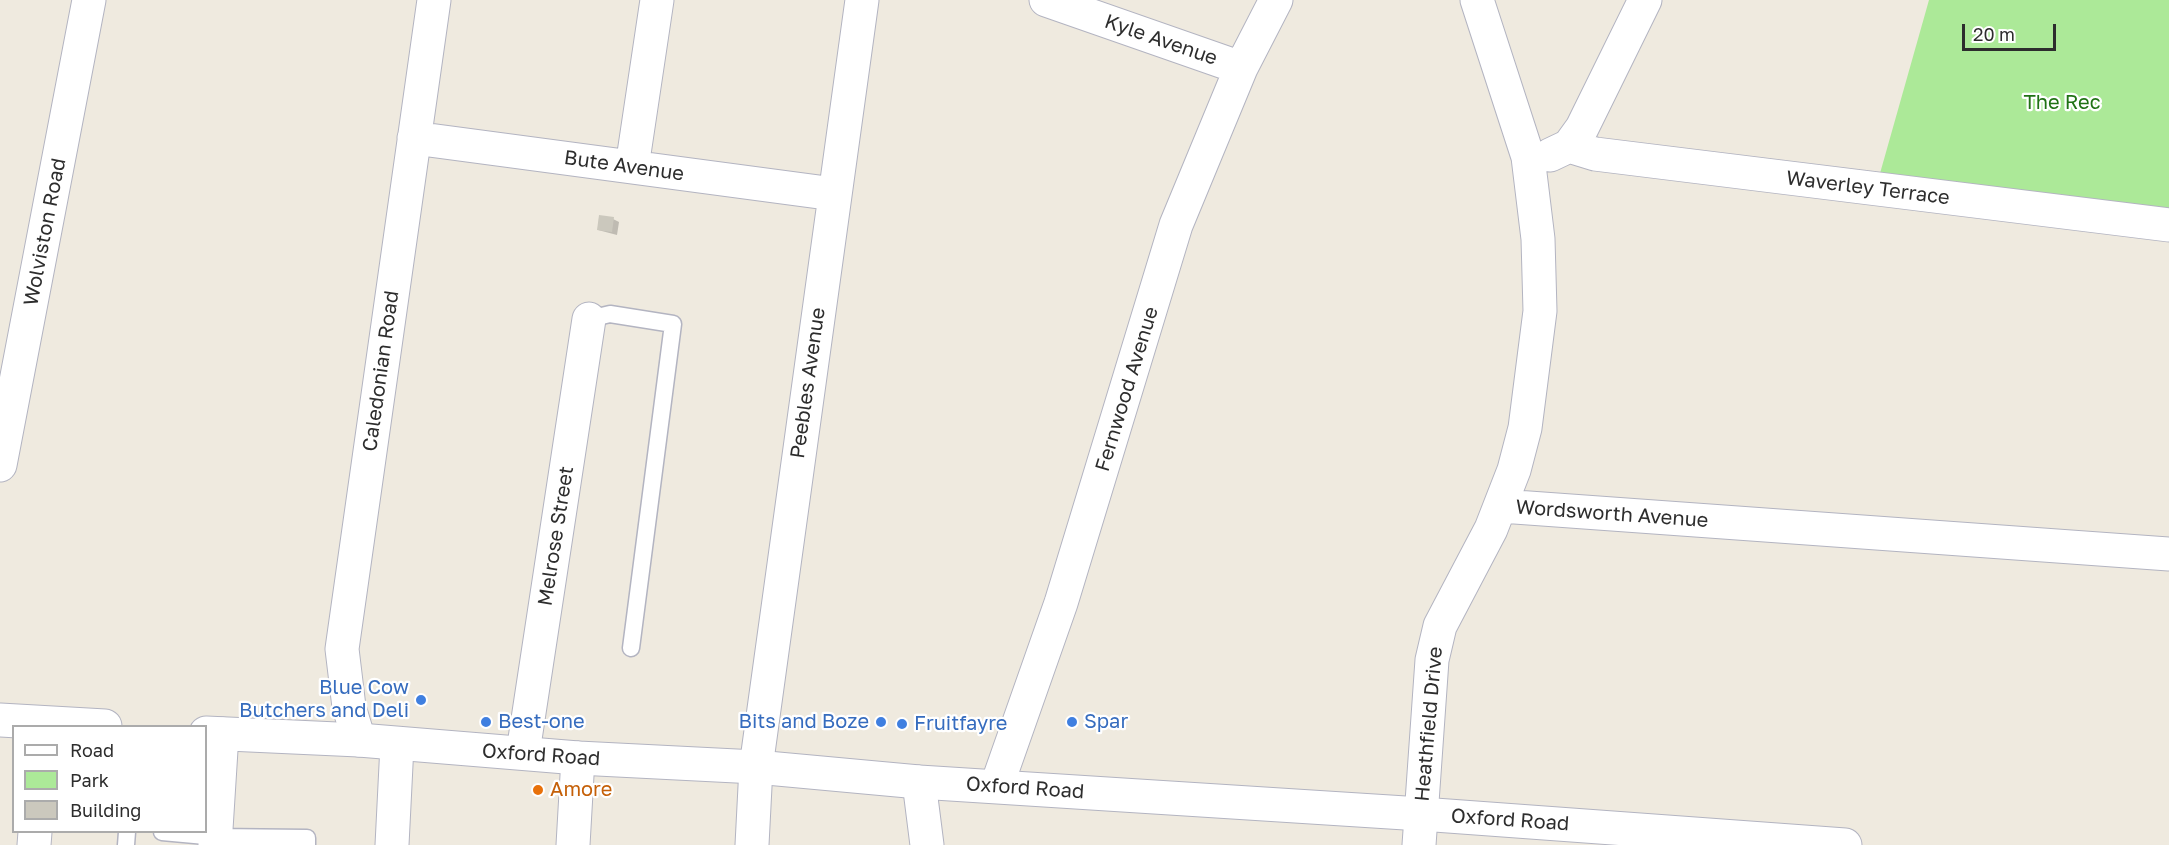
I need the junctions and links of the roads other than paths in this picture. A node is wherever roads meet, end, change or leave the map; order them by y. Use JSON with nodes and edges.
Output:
{"nodes":[{"id":1,"x":89,"y":0,"type":"edge"},
{"id":2,"x":434,"y":0,"type":"edge"},
{"id":3,"x":657,"y":0,"type":"edge"},
{"id":4,"x":862,"y":0,"type":"edge"},
{"id":5,"x":1046,"y":0,"type":"edge"},
{"id":6,"x":1276,"y":0,"type":"edge"},
{"id":7,"x":1477,"y":0,"type":"edge"},
{"id":8,"x":1645,"y":0,"type":"edge"},
{"id":9,"x":1241,"y":68,"type":"junction"},
{"id":10,"x":414,"y":138,"type":"junction"},
{"id":11,"x":1569,"y":146,"type":"junction"},
{"id":12,"x":1528,"y":157,"type":"junction"},
{"id":13,"x":632,"y":167,"type":"junction"},
{"id":14,"x":834,"y":194,"type":"junction"},
{"id":15,"x":2169,"y":225,"type":"edge"},
{"id":16,"x":589,"y":319,"type":"joint"},
{"id":17,"x":0,"y":465,"type":"edge"},
{"id":18,"x":1501,"y":506,"type":"junction"},
{"id":19,"x":2169,"y":554,"type":"edge"},
{"id":20,"x":631,"y":648,"type":"dead end"},
{"id":21,"x":0,"y":720,"type":"edge"},
{"id":22,"x":41,"y":724,"type":"edge"},
{"id":23,"x":73,"y":725,"type":"edge"},
{"id":24,"x":214,"y":733,"type":"edge"},
{"id":25,"x":359,"y":741,"type":"junction"},
{"id":26,"x":397,"y":745,"type":"junction"},
{"id":27,"x":524,"y":752,"type":"junction"},
{"id":28,"x":578,"y":758,"type":"junction"},
{"id":29,"x":756,"y":767,"type":"junction"},
{"id":30,"x":919,"y":782,"type":"junction"},
{"id":31,"x":998,"y":785,"type":"junction"},
{"id":32,"x":1420,"y":829,"type":"edge"},
{"id":33,"x":173,"y":833,"type":"edge"},
{"id":34,"x":215,"y":841,"type":"edge"},
{"id":35,"x":307,"y":845,"type":"edge"},
{"id":36,"x":392,"y":845,"type":"edge"},
{"id":37,"x":573,"y":845,"type":"edge"},
{"id":38,"x":752,"y":845,"type":"edge"},
{"id":39,"x":927,"y":845,"type":"edge"},
{"id":40,"x":1845,"y":845,"type":"edge"}],
"edges":[{"from":1,"to":17,"type":"street","name":"Wolviston Road"},
{"from":2,"to":10,"type":"street","name":"Caledonian Road"},
{"from":3,"to":13,"type":"street"},
{"from":4,"to":14,"type":"street","name":"Peebles Avenue"},
{"from":5,"to":9,"type":"street","name":"Kyle Avenue"},
{"from":6,"to":9,"type":"street","name":"Fernwood Avenue"},
{"from":7,"to":12,"type":"street","name":"Wordsworth Avenue"},
{"from":8,"to":11,"type":"street"},
{"from":9,"to":31,"type":"street","name":"Fernwood Avenue"},
{"from":10,"to":13,"type":"street","name":"Bute Avenue"},
{"from":10,"to":25,"type":"street","name":"Caledonian Road"},
{"from":11,"to":12,"type":"street"},
{"from":11,"to":15,"type":"street","name":"Waverley Terrace"},
{"from":12,"to":18,"type":"street","name":"Wordsworth Avenue"},
{"from":13,"to":14,"type":"street","name":"Bute Avenue"},
{"from":14,"to":29,"type":"street","name":"Peebles Avenue"},
{"from":16,"to":20,"type":"lane"},
{"from":16,"to":27,"type":"street","name":"Melrose Street"},
{"from":18,"to":19,"type":"street","name":"Wordsworth Avenue"},
{"from":18,"to":32,"type":"street","name":"Heathfield Drive"},
{"from":21,"to":22,"type":"street"},
{"from":22,"to":23,"type":"street"},
{"from":24,"to":25,"type":"street","name":"Oxford Road"},
{"from":24,"to":34,"type":"street"},
{"from":25,"to":26,"type":"street","name":"Oxford Road"},
{"from":26,"to":27,"type":"street","name":"Oxford Road"},
{"from":26,"to":36,"type":"street"},
{"from":27,"to":28,"type":"street","name":"Oxford Road"},
{"from":28,"to":29,"type":"street","name":"Oxford Road"},
{"from":28,"to":37,"type":"street"},
{"from":29,"to":30,"type":"street","name":"Oxford Road"},
{"from":29,"to":38,"type":"street","name":"Peebles Avenue"},
{"from":30,"to":31,"type":"street","name":"Oxford Road"},
{"from":30,"to":39,"type":"street"},
{"from":31,"to":32,"type":"street","name":"Oxford Road"},
{"from":32,"to":40,"type":"street","name":"Oxford Road"},
{"from":33,"to":34,"type":"lane"},
{"from":34,"to":35,"type":"lane"}]}
